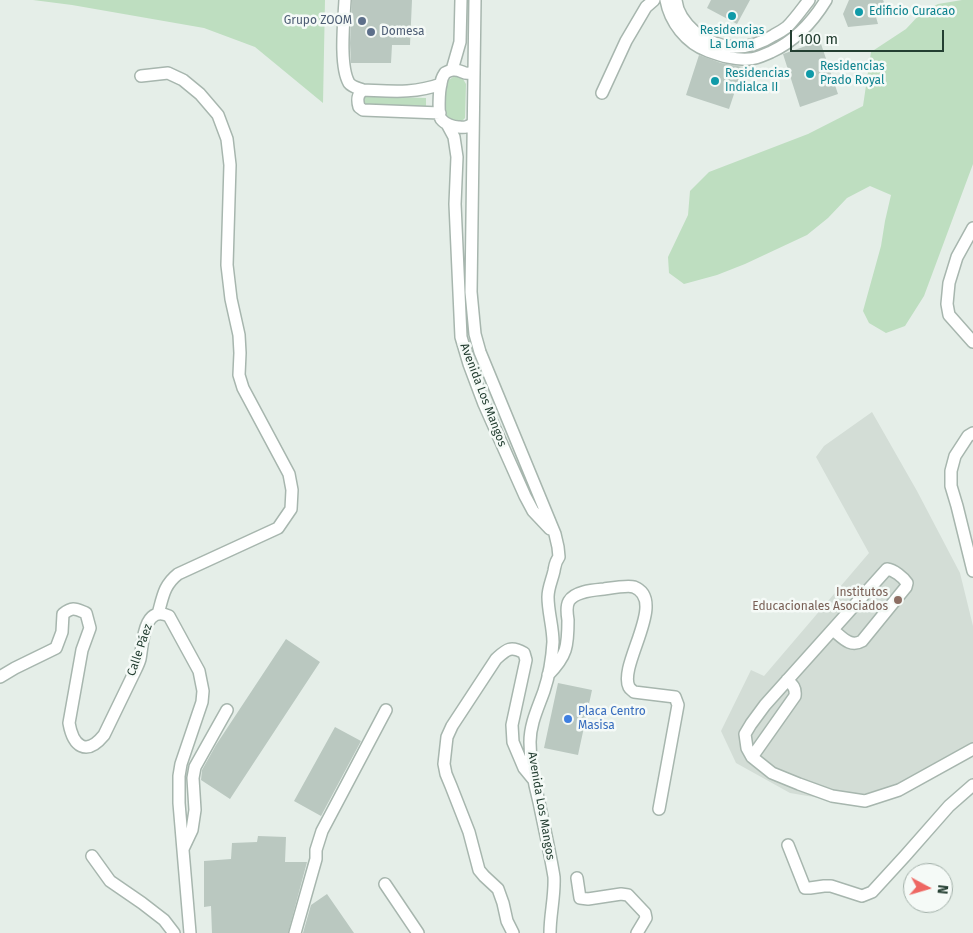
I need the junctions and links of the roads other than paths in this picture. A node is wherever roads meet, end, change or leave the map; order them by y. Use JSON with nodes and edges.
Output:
{"nodes":[{"id":1,"x":345,"y":0,"type":"edge"},
{"id":2,"x":462,"y":0,"type":"edge"},
{"id":3,"x":475,"y":0,"type":"edge"},
{"id":4,"x":654,"y":0,"type":"edge"},
{"id":5,"x":666,"y":0,"type":"edge"},
{"id":6,"x":676,"y":0,"type":"edge"},
{"id":7,"x":809,"y":0,"type":"edge"},
{"id":8,"x":826,"y":0,"type":"edge"},
{"id":9,"x":452,"y":70,"type":"junction"},
{"id":10,"x":474,"y":70,"type":"junction"},
{"id":11,"x":141,"y":76,"type":"dead end"},
{"id":12,"x":441,"y":84,"type":"junction"},
{"id":13,"x":363,"y":90,"type":"junction"},
{"id":14,"x":602,"y":93,"type":"dead end"},
{"id":15,"x":440,"y":114,"type":"junction"},
{"id":16,"x":473,"y":123,"type":"junction"},
{"id":17,"x":447,"y":124,"type":"junction"},
{"id":18,"x":973,"y":228,"type":"edge"},
{"id":19,"x":973,"y":342,"type":"edge"},
{"id":20,"x":973,"y":433,"type":"edge"},
{"id":21,"x":555,"y":534,"type":"junction"},
{"id":22,"x":973,"y":571,"type":"edge"},
{"id":23,"x":158,"y":614,"type":"junction"},
{"id":24,"x":832,"y":630,"type":"junction"},
{"id":25,"x":548,"y":675,"type":"junction"},
{"id":26,"x":0,"y":676,"type":"edge"},
{"id":27,"x":787,"y":680,"type":"junction"},
{"id":28,"x":227,"y":710,"type":"dead end"},
{"id":29,"x":386,"y":710,"type":"dead end"},
{"id":30,"x":973,"y":749,"type":"edge"},
{"id":31,"x":749,"y":753,"type":"junction"},
{"id":32,"x":534,"y":779,"type":"junction"},
{"id":33,"x":973,"y":785,"type":"edge"},
{"id":34,"x":658,"y":809,"type":"dead end"},
{"id":35,"x":788,"y":845,"type":"dead end"},
{"id":36,"x":183,"y":849,"type":"junction"},
{"id":37,"x":92,"y":856,"type":"dead end"},
{"id":38,"x":577,"y":878,"type":"dead end"},
{"id":39,"x":385,"y":884,"type":"dead end"},
{"id":40,"x":174,"y":933,"type":"edge"},
{"id":41,"x":190,"y":933,"type":"edge"},
{"id":42,"x":295,"y":933,"type":"edge"},
{"id":43,"x":418,"y":933,"type":"edge"},
{"id":44,"x":513,"y":933,"type":"edge"},
{"id":45,"x":550,"y":933,"type":"edge"},
{"id":46,"x":637,"y":933,"type":"edge"}],
"edges":[{"from":1,"to":13,"type":"street"},
{"from":2,"to":9,"type":"street"},
{"from":3,"to":10,"type":"street","name":"Avenida Los Mangos"},
{"from":4,"to":14,"type":"street"},
{"from":5,"to":8,"type":"street"},
{"from":6,"to":7,"type":"street"},
{"from":9,"to":10,"type":"street"},
{"from":9,"to":12,"type":"street"},
{"from":10,"to":16,"type":"street","name":"Avenida Los Mangos"},
{"from":11,"to":23,"type":"street"},
{"from":12,"to":13,"type":"street"},
{"from":12,"to":15,"type":"street"},
{"from":13,"to":15,"type":"street"},
{"from":15,"to":17,"type":"street","name":"Avenida Los Mangos"},
{"from":16,"to":17,"type":"street"},
{"from":16,"to":21,"type":"street","name":"Avenida Los Mangos"},
{"from":17,"to":21,"type":"street","name":"Avenida Los Mangos"},
{"from":18,"to":19,"type":"street"},
{"from":20,"to":22,"type":"street"},
{"from":21,"to":25,"type":"street","name":"Avenida Los Mangos"},
{"from":23,"to":26,"type":"street","name":"Calle Páez"},
{"from":23,"to":36,"type":"street","name":"Calle Páez"},
{"from":24,"to":24,"type":"street"},
{"from":24,"to":27,"type":"street"},
{"from":25,"to":32,"type":"street","name":"Avenida Los Mangos"},
{"from":25,"to":34,"type":"street"},
{"from":27,"to":31,"type":"street"},
{"from":27,"to":31,"type":"street"},
{"from":28,"to":36,"type":"street"},
{"from":29,"to":42,"type":"street"},
{"from":30,"to":31,"type":"street"},
{"from":32,"to":44,"type":"street"},
{"from":32,"to":45,"type":"street","name":"Avenida Los Mangos"},
{"from":33,"to":35,"type":"street"},
{"from":36,"to":41,"type":"street","name":"Calle Páez"},
{"from":37,"to":40,"type":"street"},
{"from":38,"to":46,"type":"street"},
{"from":39,"to":43,"type":"street"}]}
